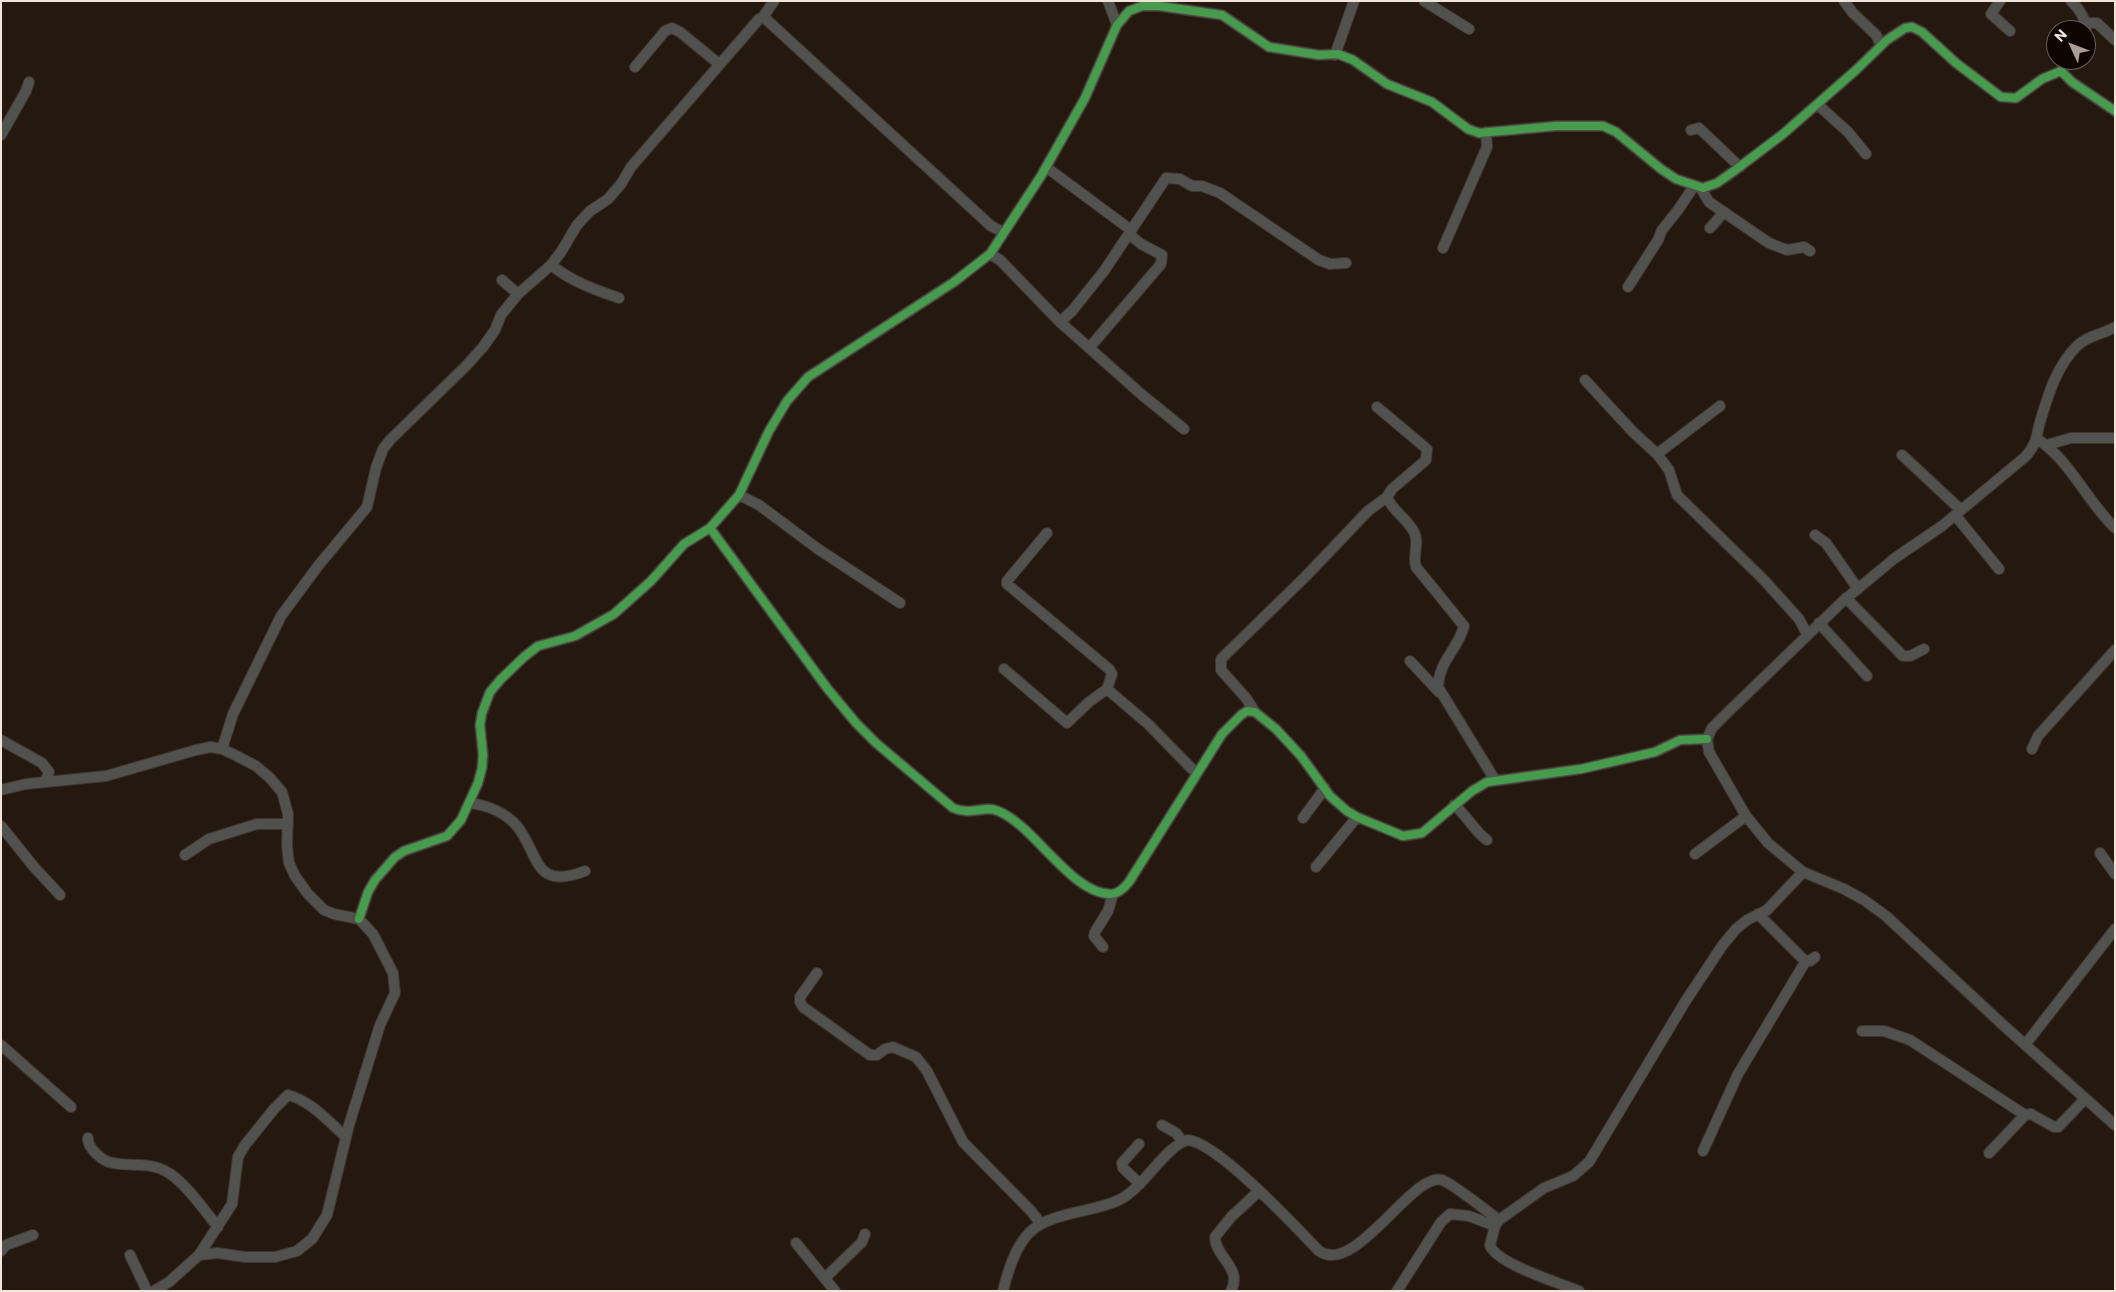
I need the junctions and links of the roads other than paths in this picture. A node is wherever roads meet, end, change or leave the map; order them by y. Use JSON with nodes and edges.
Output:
{"nodes":[{"id":1,"x":774,"y":1,"type":"edge"},
{"id":2,"x":1108,"y":1,"type":"edge"},
{"id":3,"x":1354,"y":1,"type":"edge"},
{"id":4,"x":1424,"y":1,"type":"edge"},
{"id":5,"x":1844,"y":1,"type":"edge"},
{"id":6,"x":2000,"y":1,"type":"edge"},
{"id":7,"x":2076,"y":3,"type":"edge"},
{"id":8,"x":763,"y":17,"type":"junction"},
{"id":9,"x":2083,"y":20,"type":"edge"},
{"id":10,"x":2096,"y":23,"type":"edge"},
{"id":11,"x":1117,"y":25,"type":"junction"},
{"id":12,"x":1469,"y":29,"type":"dead end"},
{"id":13,"x":2010,"y":31,"type":"dead end"},
{"id":14,"x":2115,"y":40,"type":"edge"},
{"id":15,"x":1881,"y":45,"type":"junction"},
{"id":16,"x":1335,"y":55,"type":"junction"},
{"id":17,"x":719,"y":64,"type":"junction"},
{"id":18,"x":635,"y":67,"type":"dead end"},
{"id":19,"x":2061,"y":71,"type":"joint"},
{"id":20,"x":29,"y":82,"type":"dead end"},
{"id":21,"x":1817,"y":104,"type":"junction"},
{"id":22,"x":2115,"y":111,"type":"edge"},
{"id":23,"x":1691,"y":130,"type":"dead end"},
{"id":24,"x":1486,"y":132,"type":"junction"},
{"id":25,"x":1,"y":134,"type":"edge"},
{"id":26,"x":1866,"y":154,"type":"dead end"},
{"id":27,"x":1046,"y":167,"type":"junction"},
{"id":28,"x":1740,"y":167,"type":"junction"},
{"id":29,"x":1697,"y":186,"type":"junction"},
{"id":30,"x":1724,"y":212,"type":"junction"},
{"id":31,"x":1710,"y":228,"type":"dead end"},
{"id":32,"x":1003,"y":232,"type":"junction"},
{"id":33,"x":1130,"y":232,"type":"junction"},
{"id":34,"x":1443,"y":248,"type":"dead end"},
{"id":35,"x":1810,"y":251,"type":"dead end"},
{"id":36,"x":990,"y":254,"type":"junction"},
{"id":37,"x":1346,"y":263,"type":"dead end"},
{"id":38,"x":551,"y":265,"type":"junction"},
{"id":39,"x":502,"y":280,"type":"dead end"},
{"id":40,"x":1628,"y":287,"type":"dead end"},
{"id":41,"x":518,"y":294,"type":"junction"},
{"id":42,"x":619,"y":298,"type":"dead end"},
{"id":43,"x":1060,"y":322,"type":"junction"},
{"id":44,"x":2115,"y":327,"type":"edge"},
{"id":45,"x":1090,"y":347,"type":"junction"},
{"id":46,"x":1585,"y":380,"type":"dead end"},
{"id":47,"x":1720,"y":406,"type":"dead end"},
{"id":48,"x":1378,"y":407,"type":"dead end"},
{"id":49,"x":1184,"y":429,"type":"dead end"},
{"id":50,"x":2036,"y":438,"type":"junction"},
{"id":51,"x":2115,"y":438,"type":"edge"},
{"id":52,"x":2047,"y":445,"type":"junction"},
{"id":53,"x":1657,"y":454,"type":"junction"},
{"id":54,"x":1902,"y":454,"type":"dead end"},
{"id":55,"x":739,"y":495,"type":"junction"},
{"id":56,"x":1386,"y":497,"type":"junction"},
{"id":57,"x":1958,"y":513,"type":"junction"},
{"id":58,"x":710,"y":528,"type":"junction"},
{"id":59,"x":2115,"y":528,"type":"edge"},
{"id":60,"x":1047,"y":533,"type":"dead end"},
{"id":61,"x":1815,"y":536,"type":"dead end"},
{"id":62,"x":2000,"y":569,"type":"dead end"},
{"id":63,"x":1858,"y":588,"type":"junction"},
{"id":64,"x":1846,"y":598,"type":"junction"},
{"id":65,"x":900,"y":603,"type":"dead end"},
{"id":66,"x":1819,"y":624,"type":"junction"},
{"id":67,"x":1807,"y":634,"type":"junction"},
{"id":68,"x":1924,"y":649,"type":"dead end"},
{"id":69,"x":2115,"y":650,"type":"edge"},
{"id":70,"x":1410,"y":661,"type":"dead end"},
{"id":71,"x":1004,"y":669,"type":"dead end"},
{"id":72,"x":1867,"y":676,"type":"dead end"},
{"id":73,"x":1108,"y":689,"type":"junction"},
{"id":74,"x":1442,"y":695,"type":"junction"},
{"id":75,"x":1255,"y":712,"type":"junction"},
{"id":76,"x":1708,"y":739,"type":"junction"},
{"id":77,"x":1,"y":740,"type":"edge"},
{"id":78,"x":222,"y":748,"type":"junction"},
{"id":79,"x":2032,"y":749,"type":"dead end"},
{"id":80,"x":1196,"y":774,"type":"junction"},
{"id":81,"x":1496,"y":780,"type":"junction"},
{"id":82,"x":45,"y":782,"type":"junction"},
{"id":83,"x":1325,"y":788,"type":"junction"},
{"id":84,"x":1,"y":790,"type":"edge"},
{"id":85,"x":469,"y":803,"type":"junction"},
{"id":86,"x":1454,"y":805,"type":"junction"},
{"id":87,"x":1746,"y":816,"type":"junction"},
{"id":88,"x":1357,"y":817,"type":"junction"},
{"id":89,"x":1303,"y":818,"type":"dead end"},
{"id":90,"x":288,"y":824,"type":"junction"},
{"id":91,"x":1,"y":826,"type":"edge"},
{"id":92,"x":1487,"y":840,"type":"dead end"},
{"id":93,"x":2100,"y":853,"type":"dead end"},
{"id":94,"x":1695,"y":854,"type":"dead end"},
{"id":95,"x":185,"y":855,"type":"dead end"},
{"id":96,"x":1316,"y":867,"type":"dead end"},
{"id":97,"x":585,"y":871,"type":"dead end"},
{"id":98,"x":1804,"y":872,"type":"junction"},
{"id":99,"x":2115,"y":874,"type":"edge"},
{"id":100,"x":1113,"y":894,"type":"junction"},
{"id":101,"x":60,"y":895,"type":"dead end"},
{"id":102,"x":1758,"y":914,"type":"junction"},
{"id":103,"x":359,"y":919,"type":"junction"},
{"id":104,"x":2115,"y":929,"type":"edge"},
{"id":105,"x":1103,"y":947,"type":"dead end"},
{"id":106,"x":1815,"y":957,"type":"dead end"},
{"id":107,"x":1804,"y":960,"type":"junction"},
{"id":108,"x":817,"y":973,"type":"dead end"},
{"id":109,"x":1862,"y":1030,"type":"dead end"},
{"id":110,"x":1,"y":1045,"type":"edge"},
{"id":111,"x":2025,"y":1045,"type":"junction"},
{"id":112,"x":2085,"y":1098,"type":"junction"},
{"id":113,"x":72,"y":1107,"type":"dead end"},
{"id":114,"x":2025,"y":1115,"type":"junction"},
{"id":115,"x":1162,"y":1125,"type":"dead end"},
{"id":116,"x":2115,"y":1125,"type":"edge"},
{"id":117,"x":346,"y":1137,"type":"junction"},
{"id":118,"x":88,"y":1138,"type":"dead end"},
{"id":119,"x":1183,"y":1142,"type":"junction"},
{"id":120,"x":1139,"y":1144,"type":"dead end"},
{"id":121,"x":1704,"y":1151,"type":"dead end"},
{"id":122,"x":1989,"y":1153,"type":"dead end"},
{"id":123,"x":1140,"y":1184,"type":"junction"},
{"id":124,"x":1259,"y":1191,"type":"junction"},
{"id":125,"x":1497,"y":1223,"type":"junction"},
{"id":126,"x":1041,"y":1224,"type":"junction"},
{"id":127,"x":218,"y":1227,"type":"junction"},
{"id":128,"x":865,"y":1234,"type":"dead end"},
{"id":129,"x":33,"y":1235,"type":"dead end"},
{"id":130,"x":796,"y":1243,"type":"dead end"},
{"id":131,"x":1,"y":1252,"type":"edge"},
{"id":132,"x":130,"y":1255,"type":"dead end"},
{"id":133,"x":199,"y":1256,"type":"junction"},
{"id":134,"x":825,"y":1278,"type":"junction"},
{"id":135,"x":147,"y":1291,"type":"edge"},
{"id":136,"x":154,"y":1291,"type":"edge"},
{"id":137,"x":835,"y":1291,"type":"edge"},
{"id":138,"x":1003,"y":1291,"type":"edge"},
{"id":139,"x":1231,"y":1291,"type":"edge"},
{"id":140,"x":1397,"y":1291,"type":"edge"},
{"id":141,"x":1579,"y":1291,"type":"edge"}],
"edges":[{"from":1,"to":8,"type":"street"},
{"from":2,"to":11,"type":"street"},
{"from":3,"to":16,"type":"street"},
{"from":4,"to":12,"type":"street"},
{"from":5,"to":15,"type":"street"},
{"from":6,"to":13,"type":"street"},
{"from":7,"to":9,"type":"street"},
{"from":8,"to":17,"type":"street"},
{"from":8,"to":32,"type":"street"},
{"from":10,"to":14,"type":"street"},
{"from":11,"to":16,"type":"street"},
{"from":11,"to":27,"type":"street"},
{"from":15,"to":19,"type":"street"},
{"from":15,"to":21,"type":"street"},
{"from":16,"to":24,"type":"street"},
{"from":17,"to":18,"type":"street"},
{"from":17,"to":38,"type":"street"},
{"from":19,"to":22,"type":"street"},
{"from":20,"to":25,"type":"street"},
{"from":21,"to":26,"type":"street"},
{"from":21,"to":28,"type":"street"},
{"from":23,"to":28,"type":"street"},
{"from":24,"to":29,"type":"street"},
{"from":24,"to":34,"type":"street"},
{"from":27,"to":32,"type":"street"},
{"from":27,"to":33,"type":"street"},
{"from":28,"to":29,"type":"street"},
{"from":29,"to":30,"type":"street"},
{"from":29,"to":40,"type":"street"},
{"from":30,"to":31,"type":"street"},
{"from":30,"to":35,"type":"street"},
{"from":32,"to":36,"type":"street"},
{"from":33,"to":37,"type":"street"},
{"from":33,"to":43,"type":"street"},
{"from":33,"to":45,"type":"street"},
{"from":36,"to":43,"type":"street"},
{"from":36,"to":55,"type":"street"},
{"from":38,"to":41,"type":"street"},
{"from":38,"to":42,"type":"street"},
{"from":39,"to":41,"type":"street"},
{"from":41,"to":78,"type":"street"},
{"from":43,"to":45,"type":"street"},
{"from":44,"to":50,"type":"street"},
{"from":45,"to":49,"type":"street"},
{"from":46,"to":53,"type":"street"},
{"from":47,"to":53,"type":"street"},
{"from":48,"to":56,"type":"street"},
{"from":50,"to":52,"type":"street"},
{"from":50,"to":57,"type":"street"},
{"from":51,"to":52,"type":"street"},
{"from":52,"to":59,"type":"street"},
{"from":53,"to":67,"type":"street"},
{"from":54,"to":57,"type":"street"},
{"from":55,"to":58,"type":"street"},
{"from":55,"to":65,"type":"street"},
{"from":56,"to":74,"type":"street"},
{"from":56,"to":75,"type":"street"},
{"from":57,"to":62,"type":"street"},
{"from":57,"to":63,"type":"street"},
{"from":58,"to":85,"type":"street"},
{"from":58,"to":100,"type":"street"},
{"from":60,"to":73,"type":"street"},
{"from":61,"to":63,"type":"street"},
{"from":63,"to":64,"type":"street"},
{"from":64,"to":66,"type":"street"},
{"from":64,"to":68,"type":"street"},
{"from":66,"to":67,"type":"street"},
{"from":66,"to":72,"type":"street"},
{"from":67,"to":76,"type":"street"},
{"from":69,"to":79,"type":"street"},
{"from":70,"to":74,"type":"street"},
{"from":71,"to":73,"type":"street"},
{"from":73,"to":80,"type":"street"},
{"from":74,"to":81,"type":"street"},
{"from":75,"to":80,"type":"street"},
{"from":75,"to":83,"type":"street"},
{"from":76,"to":81,"type":"street"},
{"from":76,"to":87,"type":"street"},
{"from":77,"to":82,"type":"street"},
{"from":78,"to":82,"type":"street"},
{"from":78,"to":90,"type":"street"},
{"from":80,"to":100,"type":"street"},
{"from":81,"to":86,"type":"street"},
{"from":82,"to":84,"type":"street"},
{"from":83,"to":88,"type":"street"},
{"from":83,"to":89,"type":"street"},
{"from":85,"to":97,"type":"street"},
{"from":85,"to":103,"type":"street"},
{"from":86,"to":88,"type":"street"},
{"from":86,"to":92,"type":"street"},
{"from":87,"to":94,"type":"street"},
{"from":87,"to":98,"type":"street"},
{"from":88,"to":96,"type":"street"},
{"from":90,"to":95,"type":"street"},
{"from":90,"to":103,"type":"street"},
{"from":91,"to":101,"type":"street"},
{"from":93,"to":99,"type":"street"},
{"from":98,"to":102,"type":"street"},
{"from":98,"to":111,"type":"street"},
{"from":100,"to":105,"type":"street"},
{"from":102,"to":107,"type":"street"},
{"from":102,"to":125,"type":"street"},
{"from":103,"to":117,"type":"street"},
{"from":104,"to":111,"type":"street"},
{"from":106,"to":107,"type":"street"},
{"from":107,"to":121,"type":"street"},
{"from":108,"to":126,"type":"street"},
{"from":109,"to":114,"type":"street"},
{"from":110,"to":113,"type":"street"},
{"from":111,"to":112,"type":"street"},
{"from":112,"to":114,"type":"street"},
{"from":112,"to":116,"type":"street"},
{"from":114,"to":122,"type":"street"},
{"from":115,"to":119,"type":"street"},
{"from":117,"to":127,"type":"street"},
{"from":117,"to":133,"type":"street"},
{"from":118,"to":127,"type":"street"},
{"from":119,"to":123,"type":"street"},
{"from":119,"to":124,"type":"street"},
{"from":120,"to":123,"type":"street"},
{"from":123,"to":126,"type":"street"},
{"from":124,"to":125,"type":"street"},
{"from":124,"to":139,"type":"street"},
{"from":125,"to":140,"type":"street"},
{"from":125,"to":141,"type":"street"},
{"from":126,"to":138,"type":"street"},
{"from":127,"to":133,"type":"street"},
{"from":128,"to":134,"type":"street"},
{"from":129,"to":131,"type":"street"},
{"from":130,"to":134,"type":"street"},
{"from":132,"to":135,"type":"street"},
{"from":133,"to":136,"type":"street"},
{"from":134,"to":137,"type":"street"}]}
